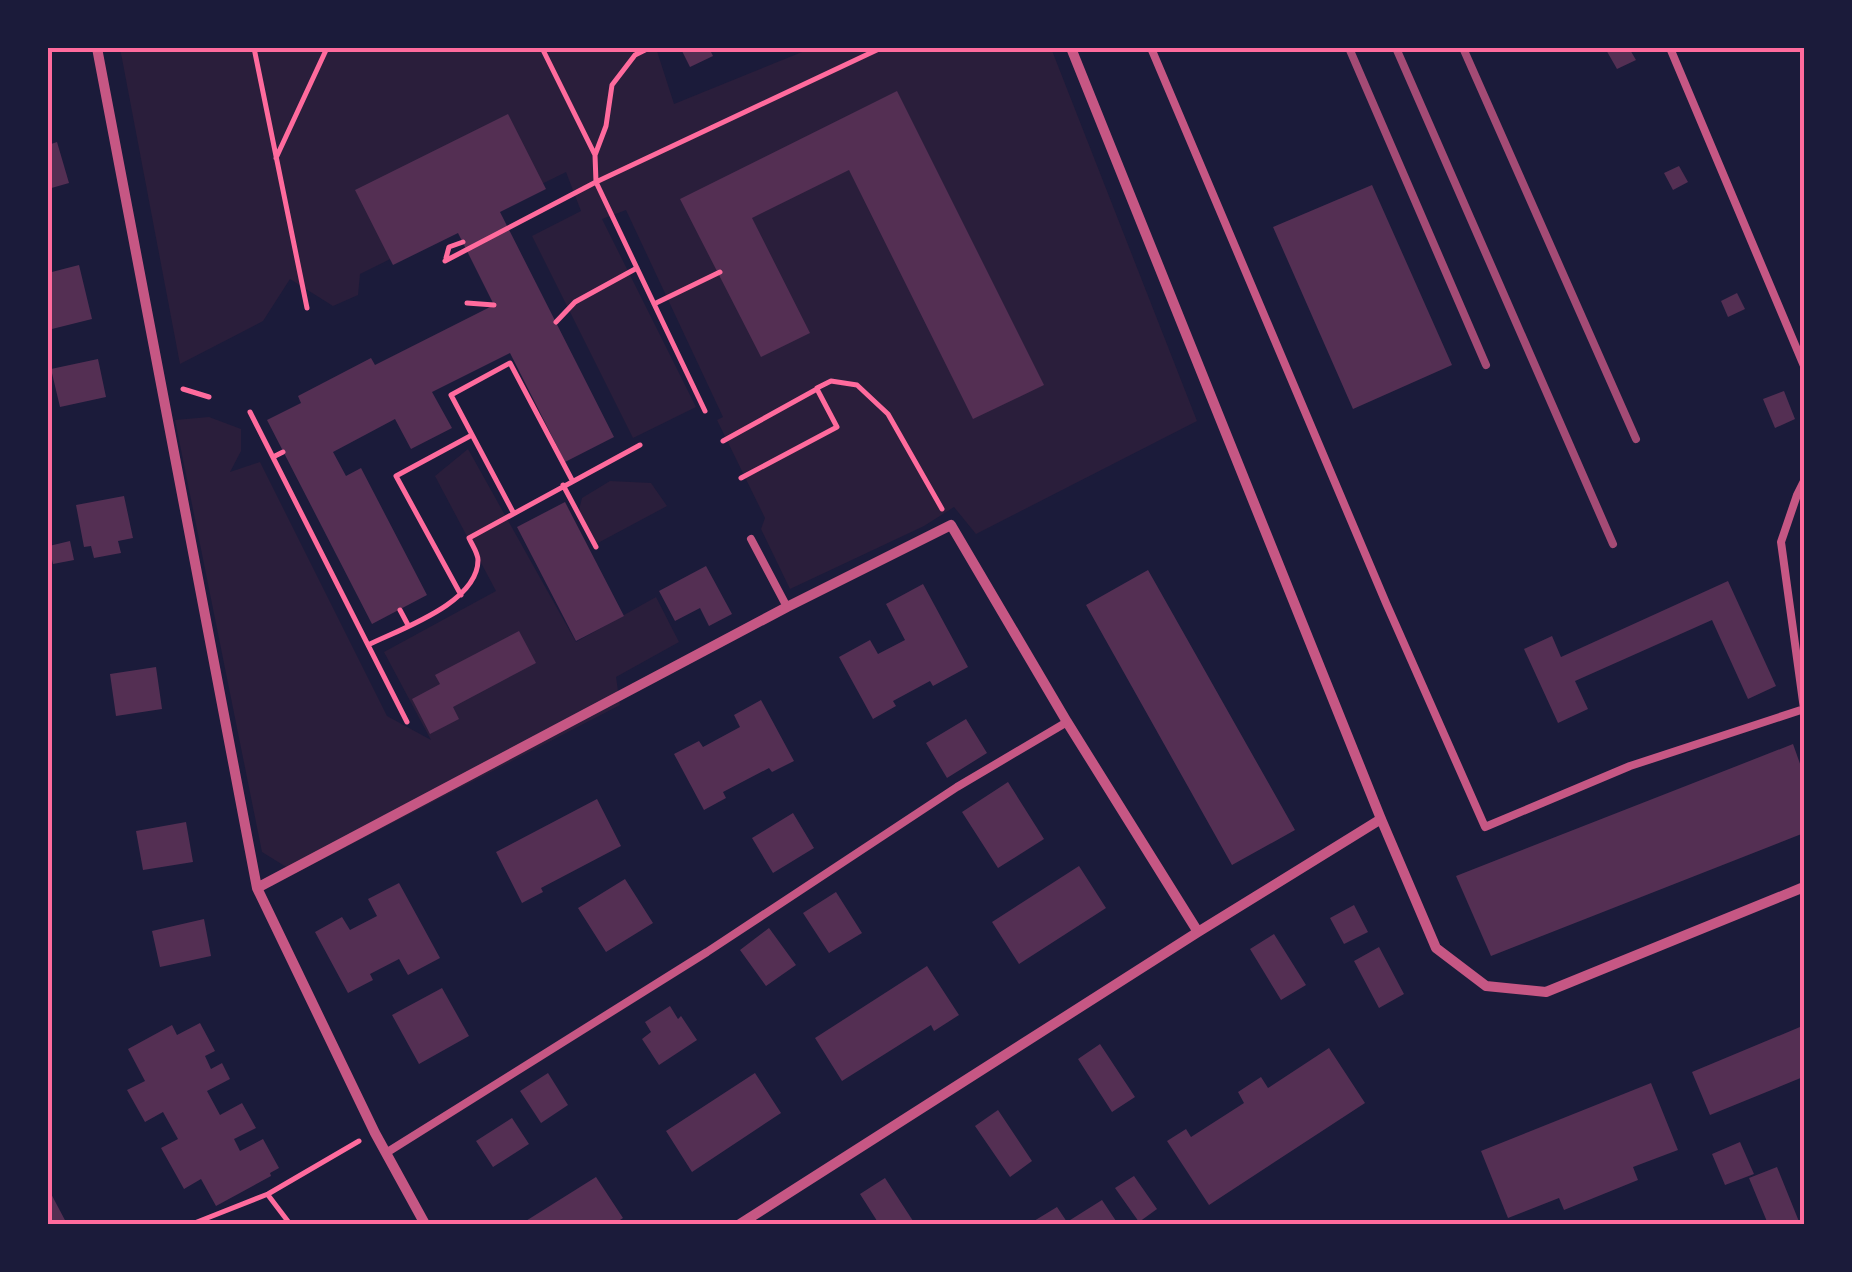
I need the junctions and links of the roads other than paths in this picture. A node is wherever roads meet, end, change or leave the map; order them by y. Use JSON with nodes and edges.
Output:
{"nodes":[{"id":1,"x":97,"y":48,"type":"edge"},
{"id":2,"x":1071,"y":48,"type":"edge"},
{"id":3,"x":1151,"y":48,"type":"edge"},
{"id":4,"x":1670,"y":48,"type":"edge"},
{"id":5,"x":1804,"y":366,"type":"edge"},
{"id":6,"x":1804,"y":480,"type":"edge"},
{"id":7,"x":751,"y":539,"type":"dead end"},
{"id":8,"x":787,"y":607,"type":"junction"},
{"id":9,"x":1804,"y":709,"type":"edge"},
{"id":10,"x":1067,"y":722,"type":"junction"},
{"id":11,"x":1381,"y":819,"type":"junction"},
{"id":12,"x":1804,"y":886,"type":"edge"},
{"id":13,"x":257,"y":888,"type":"junction"},
{"id":14,"x":1198,"y":932,"type":"junction"},
{"id":15,"x":386,"y":1153,"type":"junction"},
{"id":16,"x":748,"y":1223,"type":"edge"},
{"id":17,"x":425,"y":1224,"type":"edge"}],
"edges":[{"from":1,"to":13,"type":"street"},
{"from":2,"to":11,"type":"street"},
{"from":3,"to":9,"type":"lane"},
{"from":4,"to":5,"type":"lane"},
{"from":6,"to":9,"type":"lane"},
{"from":7,"to":8,"type":"lane"},
{"from":8,"to":10,"type":"street"},
{"from":8,"to":13,"type":"street"},
{"from":10,"to":14,"type":"street"},
{"from":10,"to":15,"type":"lane"},
{"from":11,"to":12,"type":"street"},
{"from":11,"to":14,"type":"street"},
{"from":13,"to":15,"type":"street"},
{"from":14,"to":16,"type":"street"},
{"from":15,"to":17,"type":"street"}]}
